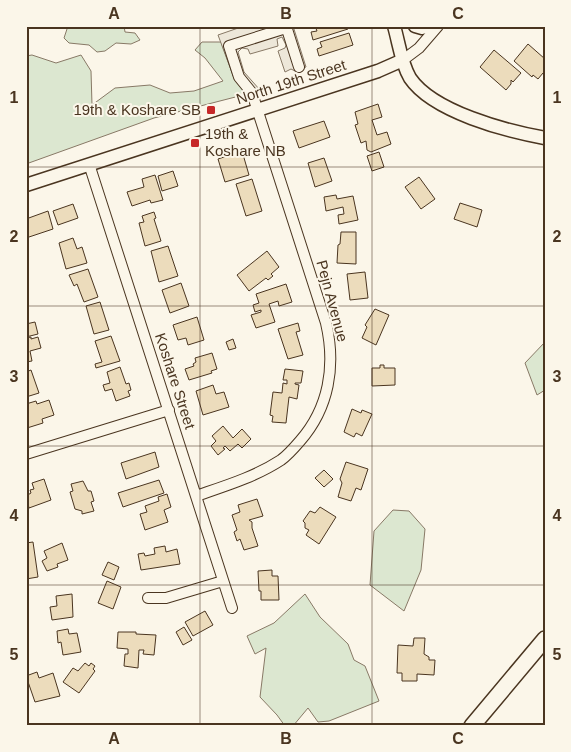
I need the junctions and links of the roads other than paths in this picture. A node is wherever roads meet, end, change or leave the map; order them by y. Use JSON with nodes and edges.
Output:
{"nodes":[{"id":1,"x":394,"y":26,"type":"edge"},
{"id":2,"x":415,"y":26,"type":"edge"},
{"id":3,"x":430,"y":26,"type":"edge"},
{"id":4,"x":438,"y":26,"type":"edge"},
{"id":5,"x":286,"y":27,"type":"edge"},
{"id":6,"x":403,"y":60,"type":"junction"},
{"id":7,"x":299,"y":67,"type":"dead end"},
{"id":8,"x":257,"y":109,"type":"junction"},
{"id":9,"x":545,"y":138,"type":"edge"},
{"id":10,"x":90,"y":164,"type":"junction"},
{"id":11,"x":26,"y":184,"type":"edge"},
{"id":12,"x":169,"y":410,"type":"junction"},
{"id":13,"x":26,"y":454,"type":"edge"},
{"id":14,"x":196,"y":496,"type":"junction"},
{"id":15,"x":223,"y":580,"type":"junction"},
{"id":16,"x":148,"y":598,"type":"dead end"},
{"id":17,"x":232,"y":608,"type":"dead end"},
{"id":18,"x":545,"y":639,"type":"edge"},
{"id":19,"x":472,"y":726,"type":"edge"}],
"edges":[{"from":1,"to":6,"type":"street"},
{"from":2,"to":3,"type":"street"},
{"from":4,"to":6,"type":"street"},
{"from":5,"to":7,"type":"street"},
{"from":5,"to":8,"type":"street","name":"Pejn Avenue"},
{"from":6,"to":8,"type":"street","name":"North 19th Street"},
{"from":6,"to":9,"type":"street"},
{"from":8,"to":10,"type":"street","name":"North 19th Street"},
{"from":8,"to":14,"type":"street","name":"Pejn Avenue"},
{"from":10,"to":11,"type":"street","name":"North 19th Street"},
{"from":10,"to":12,"type":"street","name":"Koshare Street"},
{"from":12,"to":13,"type":"street"},
{"from":12,"to":14,"type":"street","name":"Koshare Street"},
{"from":14,"to":15,"type":"street","name":"Koshare Street"},
{"from":15,"to":16,"type":"street"},
{"from":15,"to":17,"type":"street","name":"Koshare Street"},
{"from":18,"to":19,"type":"main road"}]}
